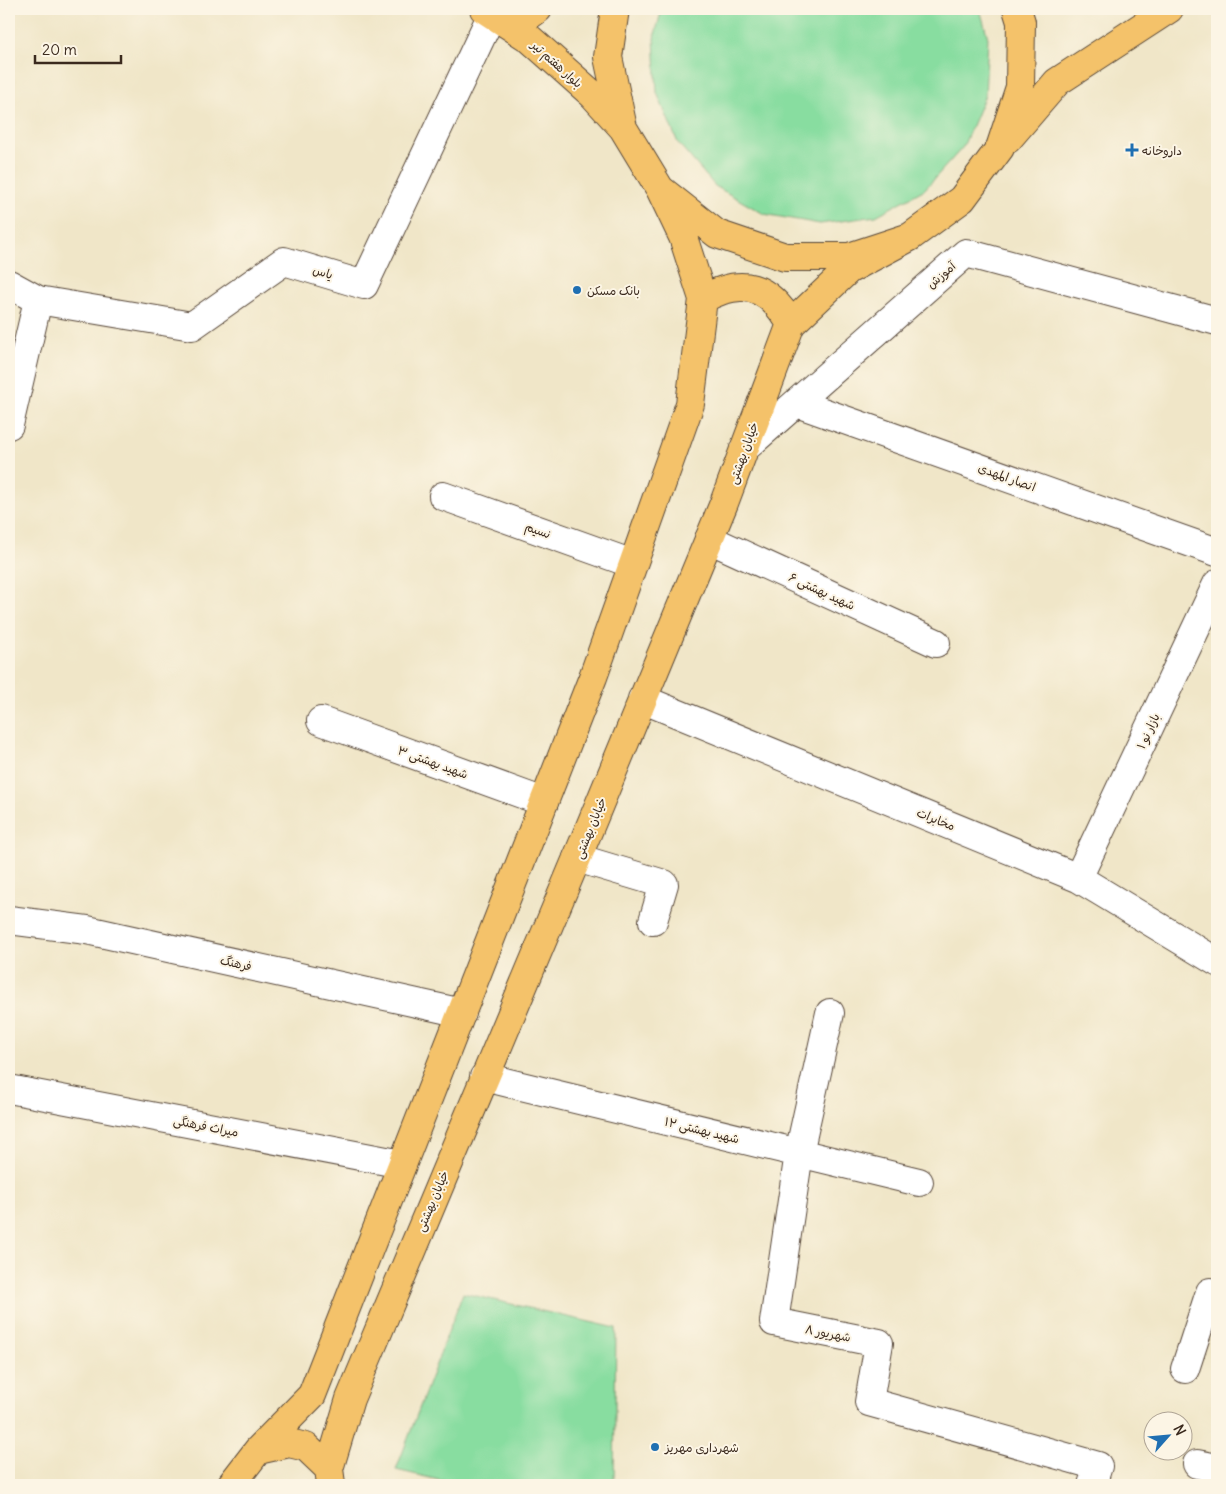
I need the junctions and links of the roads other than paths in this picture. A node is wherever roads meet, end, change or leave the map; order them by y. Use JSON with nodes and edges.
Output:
{"nodes":[{"id":1,"x":538,"y":9,"type":"edge"},
{"id":2,"x":615,"y":9,"type":"edge"},
{"id":3,"x":1017,"y":9,"type":"edge"},
{"id":4,"x":1169,"y":9,"type":"edge"},
{"id":5,"x":494,"y":16,"type":"edge"},
{"id":6,"x":623,"y":128,"type":"junction"},
{"id":7,"x":1000,"y":148,"type":"junction"},
{"id":8,"x":660,"y":189,"type":"junction"},
{"id":9,"x":910,"y":237,"type":"junction"},
{"id":10,"x":9,"y":284,"type":"edge"},
{"id":11,"x":38,"y":300,"type":"junction"},
{"id":12,"x":703,"y":300,"type":"junction"},
{"id":13,"x":1217,"y":321,"type":"edge"},
{"id":14,"x":791,"y":324,"type":"junction"},
{"id":15,"x":797,"y":403,"type":"junction"},
{"id":16,"x":9,"y":424,"type":"edge"},
{"id":17,"x":744,"y":449,"type":"junction"},
{"id":18,"x":443,"y":496,"type":"dead end"},
{"id":19,"x":709,"y":539,"type":"junction"},
{"id":20,"x":1217,"y":552,"type":"edge"},
{"id":21,"x":633,"y":564,"type":"junction"},
{"id":22,"x":1217,"y":584,"type":"edge"},
{"id":23,"x":936,"y":643,"type":"dead end"},
{"id":24,"x":642,"y":699,"type":"junction"},
{"id":25,"x":321,"y":721,"type":"dead end"},
{"id":26,"x":544,"y":802,"type":"junction"},
{"id":27,"x":577,"y":858,"type":"junction"},
{"id":28,"x":1078,"y":878,"type":"junction"},
{"id":29,"x":9,"y":920,"type":"edge"},
{"id":30,"x":653,"y":921,"type":"dead end"},
{"id":31,"x":1217,"y":962,"type":"edge"},
{"id":32,"x":462,"y":1013,"type":"junction"},
{"id":33,"x":830,"y":1013,"type":"dead end"},
{"id":34,"x":484,"y":1077,"type":"junction"},
{"id":35,"x":9,"y":1088,"type":"edge"},
{"id":36,"x":800,"y":1153,"type":"junction"},
{"id":37,"x":402,"y":1164,"type":"junction"},
{"id":38,"x":920,"y":1182,"type":"dead end"},
{"id":39,"x":1215,"y":1287,"type":"edge"},
{"id":40,"x":1185,"y":1368,"type":"dead end"},
{"id":41,"x":258,"y":1450,"type":"junction"},
{"id":42,"x":333,"y":1480,"type":"edge"},
{"id":43,"x":231,"y":1485,"type":"edge"},
{"id":44,"x":1092,"y":1485,"type":"edge"}],
"edges":[{"from":1,"to":5,"type":"main road"},
{"from":2,"to":6,"type":"main road"},
{"from":3,"to":7,"type":"main road"},
{"from":4,"to":7,"type":"main road"},
{"from":5,"to":6,"type":"main road","name":"بلوار هفتم تیر"},
{"from":5,"to":11,"type":"street","name":"یاس"},
{"from":6,"to":8,"type":"main road"},
{"from":7,"to":9,"type":"main road"},
{"from":8,"to":9,"type":"main road"},
{"from":8,"to":12,"type":"main road"},
{"from":9,"to":14,"type":"main road","name":"خیابان بهشتی"},
{"from":10,"to":11,"type":"street","name":"یاس"},
{"from":11,"to":16,"type":"street"},
{"from":12,"to":14,"type":"main road"},
{"from":12,"to":21,"type":"main road"},
{"from":13,"to":15,"type":"street","name":"آموزش"},
{"from":14,"to":17,"type":"main road","name":"خیابان بهشتی"},
{"from":15,"to":17,"type":"street","name":"آموزش"},
{"from":15,"to":20,"type":"street","name":"انصار المهدی"},
{"from":17,"to":19,"type":"main road","name":"خیابان بهشتی"},
{"from":18,"to":21,"type":"street","name":"نسیم"},
{"from":19,"to":23,"type":"street","name":"شهید بهشتی ۶"},
{"from":19,"to":24,"type":"main road","name":"خیابان بهشتی"},
{"from":21,"to":26,"type":"main road"},
{"from":22,"to":28,"type":"street","name":"بازار نو ۱"},
{"from":24,"to":27,"type":"main road","name":"خیابان بهشتی"},
{"from":24,"to":28,"type":"street","name":"مخابرات"},
{"from":25,"to":26,"type":"street","name":"شهید بهشتی ۳"},
{"from":26,"to":32,"type":"main road"},
{"from":27,"to":30,"type":"street"},
{"from":27,"to":34,"type":"main road","name":"خیابان بهشتی"},
{"from":28,"to":31,"type":"street","name":"مخابرات"},
{"from":29,"to":32,"type":"street","name":"فرهنگ"},
{"from":32,"to":37,"type":"main road"},
{"from":33,"to":36,"type":"street","name":"۸ شهریور"},
{"from":34,"to":36,"type":"street","name":"شهید بهشتی ۱۲"},
{"from":34,"to":42,"type":"main road","name":"خیابان بهشتی"},
{"from":35,"to":37,"type":"street","name":"میراث فرهنگی"},
{"from":36,"to":38,"type":"street","name":"شهید بهشتی ۱۲"},
{"from":36,"to":44,"type":"street","name":"۸ شهریور"},
{"from":37,"to":41,"type":"main road"},
{"from":39,"to":40,"type":"street"},
{"from":41,"to":42,"type":"main road"},
{"from":41,"to":43,"type":"main road"}]}
